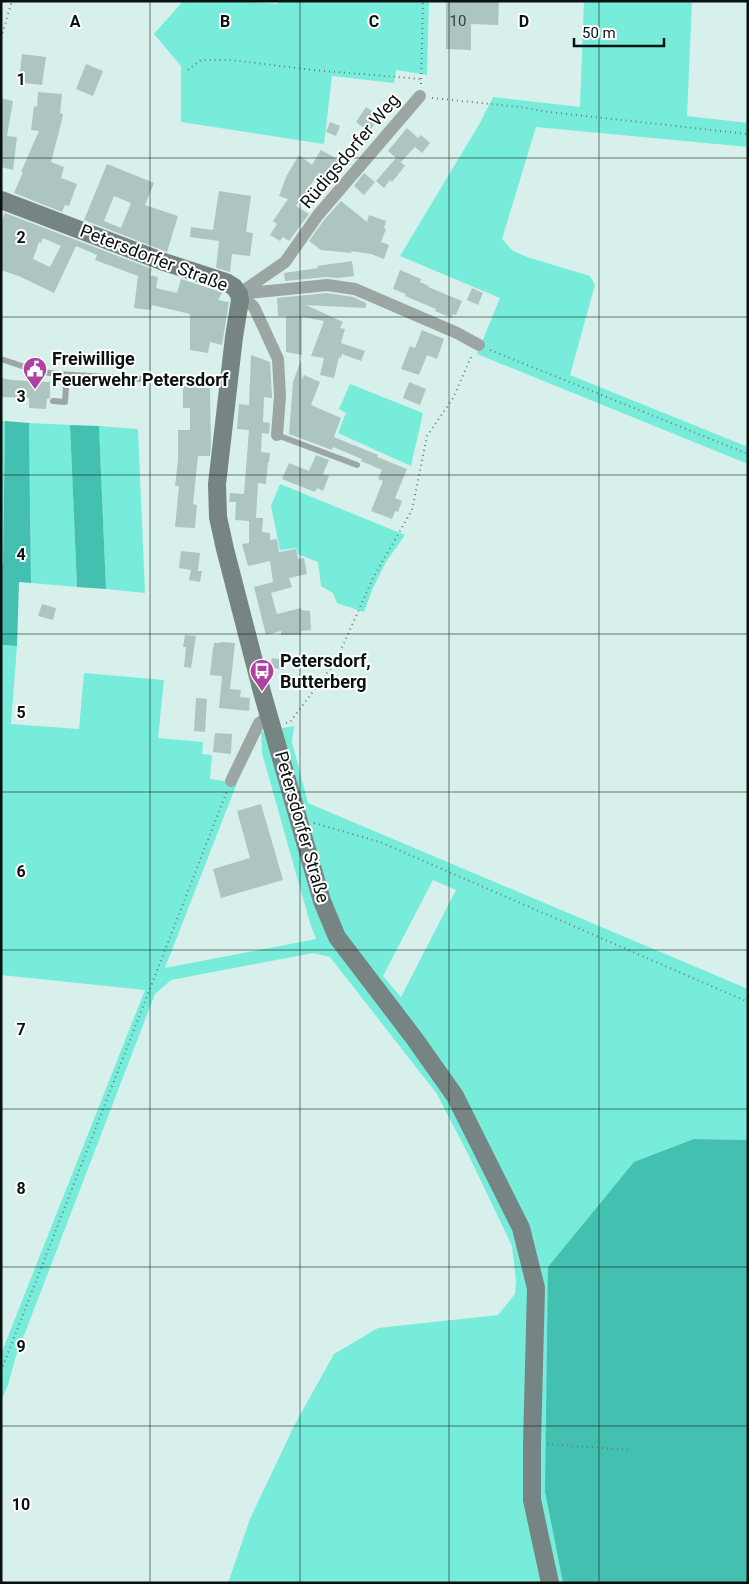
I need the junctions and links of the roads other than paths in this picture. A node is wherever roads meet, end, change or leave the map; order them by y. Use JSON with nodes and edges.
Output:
{"nodes":[{"id":1,"x":420,"y":96,"type":"road end"},
{"id":2,"x":1,"y":200,"type":"edge"},
{"id":3,"x":239,"y":294,"type":"junction"},
{"id":4,"x":478,"y":344,"type":"road end"},
{"id":5,"x":1,"y":359,"type":"edge"},
{"id":6,"x":74,"y":375,"type":"junction"},
{"id":7,"x":228,"y":384,"type":"junction"},
{"id":8,"x":53,"y":401,"type":"dead end"},
{"id":9,"x":277,"y":435,"type":"joint"},
{"id":10,"x":357,"y":465,"type":"dead end"},
{"id":11,"x":271,"y":721,"type":"junction"},
{"id":12,"x":231,"y":781,"type":"road end"},
{"id":13,"x":550,"y":1583,"type":"edge"}],
"edges":[{"from":1,"to":3,"type":"street","name":"Rüdigsdorfer Weg"},
{"from":2,"to":3,"type":"main road","name":"Petersdorfer Straße"},
{"from":3,"to":4,"type":"street"},
{"from":3,"to":7,"type":"main road","name":"Petersdorfer Straße"},
{"from":3,"to":9,"type":"street"},
{"from":5,"to":6,"type":"lane"},
{"from":6,"to":7,"type":"lane"},
{"from":6,"to":8,"type":"lane"},
{"from":7,"to":11,"type":"main road","name":"Petersdorfer Straße"},
{"from":9,"to":10,"type":"lane"},
{"from":11,"to":12,"type":"street","name":"Petersdorfer Straße"},
{"from":11,"to":13,"type":"main road","name":"Petersdorfer Straße"}]}
